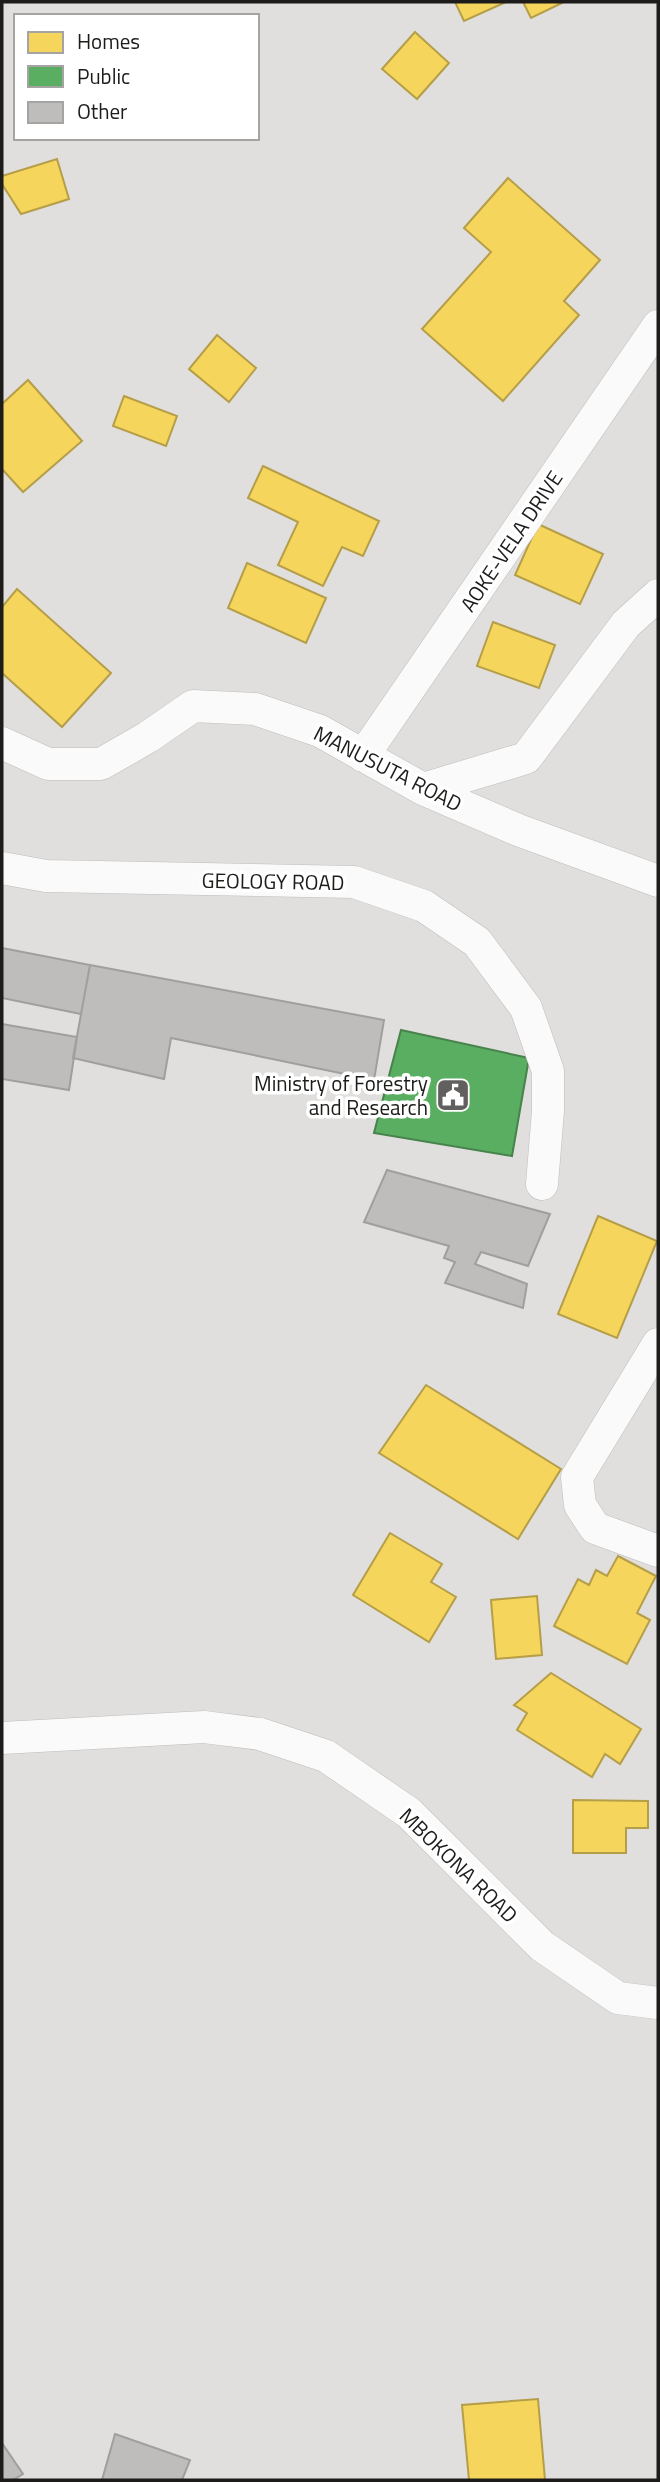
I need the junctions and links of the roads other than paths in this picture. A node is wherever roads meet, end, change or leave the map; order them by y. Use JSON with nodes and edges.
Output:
{"nodes":[{"id":1,"x":658,"y":326,"type":"edge"},
{"id":2,"x":658,"y":595,"type":"edge"},
{"id":3,"x":2,"y":743,"type":"edge"},
{"id":4,"x":363,"y":756,"type":"junction"},
{"id":5,"x":423,"y":789,"type":"junction"},
{"id":6,"x":2,"y":868,"type":"edge"},
{"id":7,"x":658,"y":881,"type":"edge"},
{"id":8,"x":542,"y":1184,"type":"dead end"},
{"id":9,"x":658,"y":1345,"type":"edge"},
{"id":10,"x":658,"y":1551,"type":"edge"},
{"id":11,"x":2,"y":1738,"type":"edge"},
{"id":12,"x":658,"y":2003,"type":"edge"}],
"edges":[{"from":1,"to":4,"type":"street","name":"AOKE-VELA DRIVE"},
{"from":2,"to":5,"type":"street"},
{"from":3,"to":4,"type":"street","name":"MANUSUTA ROAD"},
{"from":4,"to":5,"type":"street","name":"MANUSUTA ROAD"},
{"from":5,"to":7,"type":"street","name":"MANUSUTA ROAD"},
{"from":6,"to":8,"type":"street","name":"GEOLOGY ROAD"},
{"from":9,"to":10,"type":"street"},
{"from":11,"to":12,"type":"street","name":"MBOKONA ROAD"}]}
